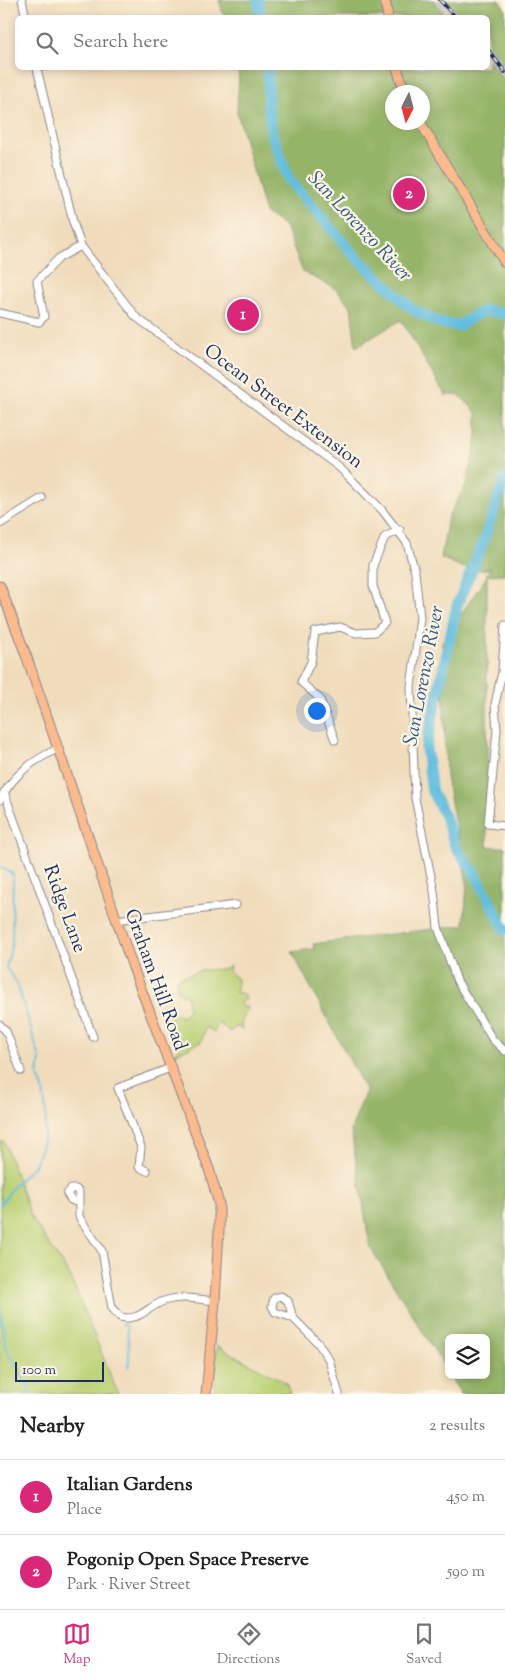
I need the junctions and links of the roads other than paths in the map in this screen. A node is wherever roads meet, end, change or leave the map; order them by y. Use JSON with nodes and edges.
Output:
{"nodes":[{"id":1,"x":22,"y":0,"type":"edge"},
{"id":2,"x":385,"y":0,"type":"edge"},
{"id":3,"x":25,"y":15,"type":"edge"},
{"id":4,"x":388,"y":15,"type":"edge"},
{"id":5,"x":37,"y":70,"type":"edge"},
{"id":6,"x":398,"y":70,"type":"edge"},
{"id":7,"x":403,"y":85,"type":"edge"},
{"id":8,"x":425,"y":130,"type":"edge"},
{"id":9,"x":81,"y":246,"type":"junction"},
{"id":10,"x":505,"y":263,"type":"edge"},
{"id":11,"x":0,"y":313,"type":"edge"},
{"id":12,"x":42,"y":498,"type":"dead end"},
{"id":13,"x":0,"y":524,"type":"edge"},
{"id":14,"x":400,"y":530,"type":"junction"},
{"id":15,"x":0,"y":586,"type":"edge"},
{"id":16,"x":505,"y":625,"type":"edge"},
{"id":17,"x":496,"y":739,"type":"junction"},
{"id":18,"x":335,"y":740,"type":"dead end"},
{"id":19,"x":505,"y":740,"type":"edge"},
{"id":20,"x":57,"y":749,"type":"junction"},
{"id":21,"x":2,"y":796,"type":"edge"},
{"id":22,"x":505,"y":826,"type":"edge"},
{"id":23,"x":236,"y":905,"type":"dead end"},
{"id":24,"x":116,"y":920,"type":"junction"},
{"id":25,"x":0,"y":1026,"type":"edge"},
{"id":26,"x":93,"y":1037,"type":"dead end"},
{"id":27,"x":505,"y":1051,"type":"edge"},
{"id":28,"x":170,"y":1068,"type":"junction"},
{"id":29,"x":21,"y":1071,"type":"dead end"},
{"id":30,"x":147,"y":1171,"type":"dead end"},
{"id":31,"x":80,"y":1202,"type":"dead end"},
{"id":32,"x":215,"y":1301,"type":"junction"},
{"id":33,"x":293,"y":1318,"type":"dead end"},
{"id":34,"x":206,"y":1394,"type":"edge"},
{"id":35,"x":339,"y":1394,"type":"edge"}],
"edges":[{"from":1,"to":3,"type":"street"},
{"from":2,"to":4,"type":"main road"},
{"from":5,"to":9,"type":"street","name":"Ocean Street Extension"},
{"from":6,"to":7,"type":"main road"},
{"from":8,"to":10,"type":"main road"},
{"from":9,"to":11,"type":"street"},
{"from":9,"to":14,"type":"street","name":"Ocean Street Extension"},
{"from":12,"to":13,"type":"street"},
{"from":14,"to":18,"type":"street"},
{"from":14,"to":27,"type":"street","name":"Ocean Street Extension"},
{"from":15,"to":20,"type":"main road","name":"Graham Hill Road"},
{"from":16,"to":17,"type":"street"},
{"from":17,"to":19,"type":"street"},
{"from":17,"to":22,"type":"street"},
{"from":20,"to":21,"type":"street"},
{"from":20,"to":24,"type":"main road","name":"Graham Hill Road"},
{"from":21,"to":26,"type":"street","name":"Ridge Lane"},
{"from":23,"to":24,"type":"street"},
{"from":24,"to":28,"type":"main road","name":"Graham Hill Road"},
{"from":25,"to":29,"type":"street"},
{"from":28,"to":30,"type":"street"},
{"from":28,"to":32,"type":"main road","name":"Graham Hill Road"},
{"from":31,"to":32,"type":"street"},
{"from":32,"to":34,"type":"main road","name":"Graham Hill Road"},
{"from":33,"to":35,"type":"street"}]}
